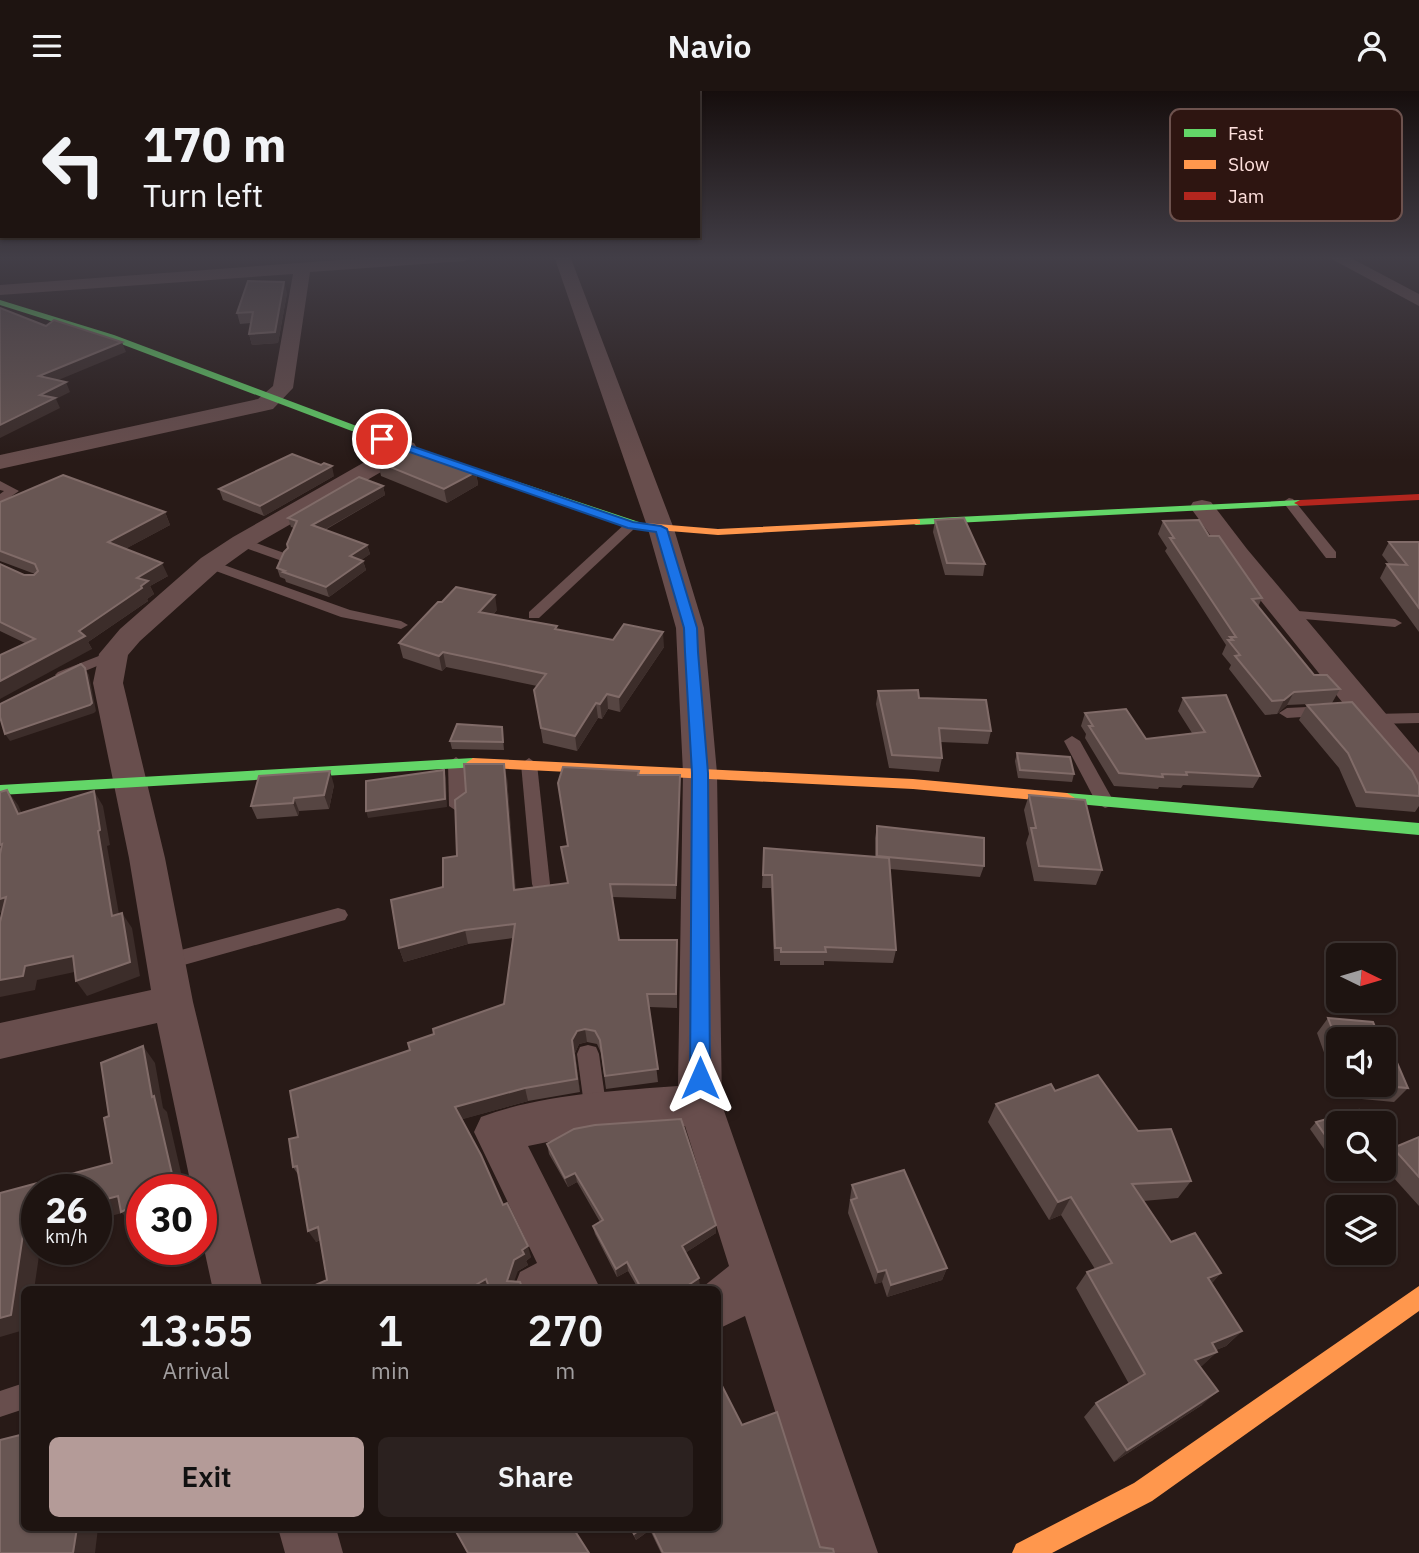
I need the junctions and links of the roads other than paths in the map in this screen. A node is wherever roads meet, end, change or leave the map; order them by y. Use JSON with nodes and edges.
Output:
{"nodes":[{"id":1,"x":70,"y":324,"type":"edge"},
{"id":2,"x":293,"y":324,"type":"edge"},
{"id":3,"x":583,"y":324,"type":"edge"},
{"id":4,"x":273,"y":398,"type":"junction"},
{"id":5,"x":406,"y":448,"type":"junction"},
{"id":6,"x":0,"y":463,"type":"edge"},
{"id":7,"x":0,"y":485,"type":"edge"},
{"id":8,"x":1419,"y":497,"type":"edge"},
{"id":9,"x":0,"y":500,"type":"edge"},
{"id":10,"x":1289,"y":502,"type":"junction"},
{"id":11,"x":1202,"y":507,"type":"junction"},
{"id":12,"x":646,"y":527,"type":"junction"},
{"id":13,"x":242,"y":542,"type":"junction"},
{"id":14,"x":1331,"y":555,"type":"dead end"},
{"id":15,"x":282,"y":557,"type":"edge"},
{"id":16,"x":211,"y":564,"type":"junction"},
{"id":17,"x":1286,"y":614,"type":"junction"},
{"id":18,"x":534,"y":615,"type":"dead end"},
{"id":19,"x":1395,"y":623,"type":"dead end"},
{"id":20,"x":401,"y":625,"type":"dead end"},
{"id":21,"x":114,"y":654,"type":"junction"},
{"id":22,"x":50,"y":681,"type":"edge"},
{"id":23,"x":1287,"y":713,"type":"edge"},
{"id":24,"x":1367,"y":714,"type":"junction"},
{"id":25,"x":1419,"y":718,"type":"edge"},
{"id":26,"x":1072,"y":741,"type":"dead end"},
{"id":27,"x":456,"y":763,"type":"junction"},
{"id":28,"x":529,"y":764,"type":"junction"},
{"id":29,"x":700,"y":773,"type":"junction"},
{"id":30,"x":1419,"y":775,"type":"edge"},
{"id":31,"x":131,"y":782,"type":"junction"},
{"id":32,"x":0,"y":790,"type":"edge"},
{"id":33,"x":1105,"y":802,"type":"junction"},
{"id":34,"x":458,"y":806,"type":"edge"},
{"id":35,"x":1419,"y":829,"type":"edge"},
{"id":36,"x":541,"y":884,"type":"edge"},
{"id":37,"x":338,"y":915,"type":"dead end"},
{"id":38,"x":166,"y":962,"type":"junction"},
{"id":39,"x":173,"y":1002,"type":"junction"},
{"id":40,"x":0,"y":1041,"type":"edge"},
{"id":41,"x":588,"y":1054,"type":"dead end"},
{"id":42,"x":700,"y":1105,"type":"junction"},
{"id":43,"x":596,"y":1112,"type":"junction"},
{"id":44,"x":560,"y":1284,"type":"edge"},
{"id":45,"x":237,"y":1286,"type":"edge"},
{"id":46,"x":737,"y":1290,"type":"edge"},
{"id":47,"x":1419,"y":1297,"type":"edge"},
{"id":48,"x":21,"y":1397,"type":"edge"},
{"id":49,"x":0,"y":1404,"type":"edge"},
{"id":50,"x":308,"y":1531,"type":"edge"},
{"id":51,"x":314,"y":1553,"type":"edge"},
{"id":52,"x":849,"y":1553,"type":"edge"},
{"id":53,"x":1025,"y":1553,"type":"edge"}],
"edges":[{"from":1,"to":4,"type":"street"},
{"from":2,"to":4,"type":"street"},
{"from":3,"to":12,"type":"street"},
{"from":4,"to":5,"type":"street"},
{"from":4,"to":6,"type":"street"},
{"from":5,"to":12,"type":"street"},
{"from":5,"to":13,"type":"street"},
{"from":7,"to":9,"type":"lane"},
{"from":8,"to":10,"type":"street"},
{"from":10,"to":11,"type":"street"},
{"from":10,"to":14,"type":"lane"},
{"from":11,"to":12,"type":"street"},
{"from":11,"to":17,"type":"street"},
{"from":12,"to":18,"type":"lane"},
{"from":12,"to":29,"type":"street"},
{"from":13,"to":15,"type":"lane"},
{"from":13,"to":16,"type":"street"},
{"from":16,"to":20,"type":"lane"},
{"from":16,"to":21,"type":"street"},
{"from":17,"to":19,"type":"lane"},
{"from":17,"to":24,"type":"street"},
{"from":21,"to":22,"type":"lane"},
{"from":21,"to":31,"type":"street"},
{"from":23,"to":24,"type":"lane"},
{"from":24,"to":25,"type":"lane"},
{"from":24,"to":30,"type":"street"},
{"from":26,"to":33,"type":"lane"},
{"from":27,"to":28,"type":"street"},
{"from":27,"to":31,"type":"street"},
{"from":27,"to":34,"type":"lane"},
{"from":28,"to":29,"type":"street"},
{"from":28,"to":36,"type":"lane"},
{"from":29,"to":33,"type":"street"},
{"from":29,"to":42,"type":"street"},
{"from":31,"to":32,"type":"street"},
{"from":31,"to":38,"type":"street"},
{"from":33,"to":35,"type":"street"},
{"from":37,"to":38,"type":"lane"},
{"from":38,"to":39,"type":"street"},
{"from":39,"to":40,"type":"street"},
{"from":39,"to":45,"type":"street"},
{"from":41,"to":43,"type":"lane"},
{"from":42,"to":43,"type":"street"},
{"from":42,"to":46,"type":"street"},
{"from":43,"to":44,"type":"street"},
{"from":46,"to":52,"type":"street"},
{"from":47,"to":53,"type":"street"},
{"from":48,"to":49,"type":"lane"},
{"from":50,"to":51,"type":"street"}]}
